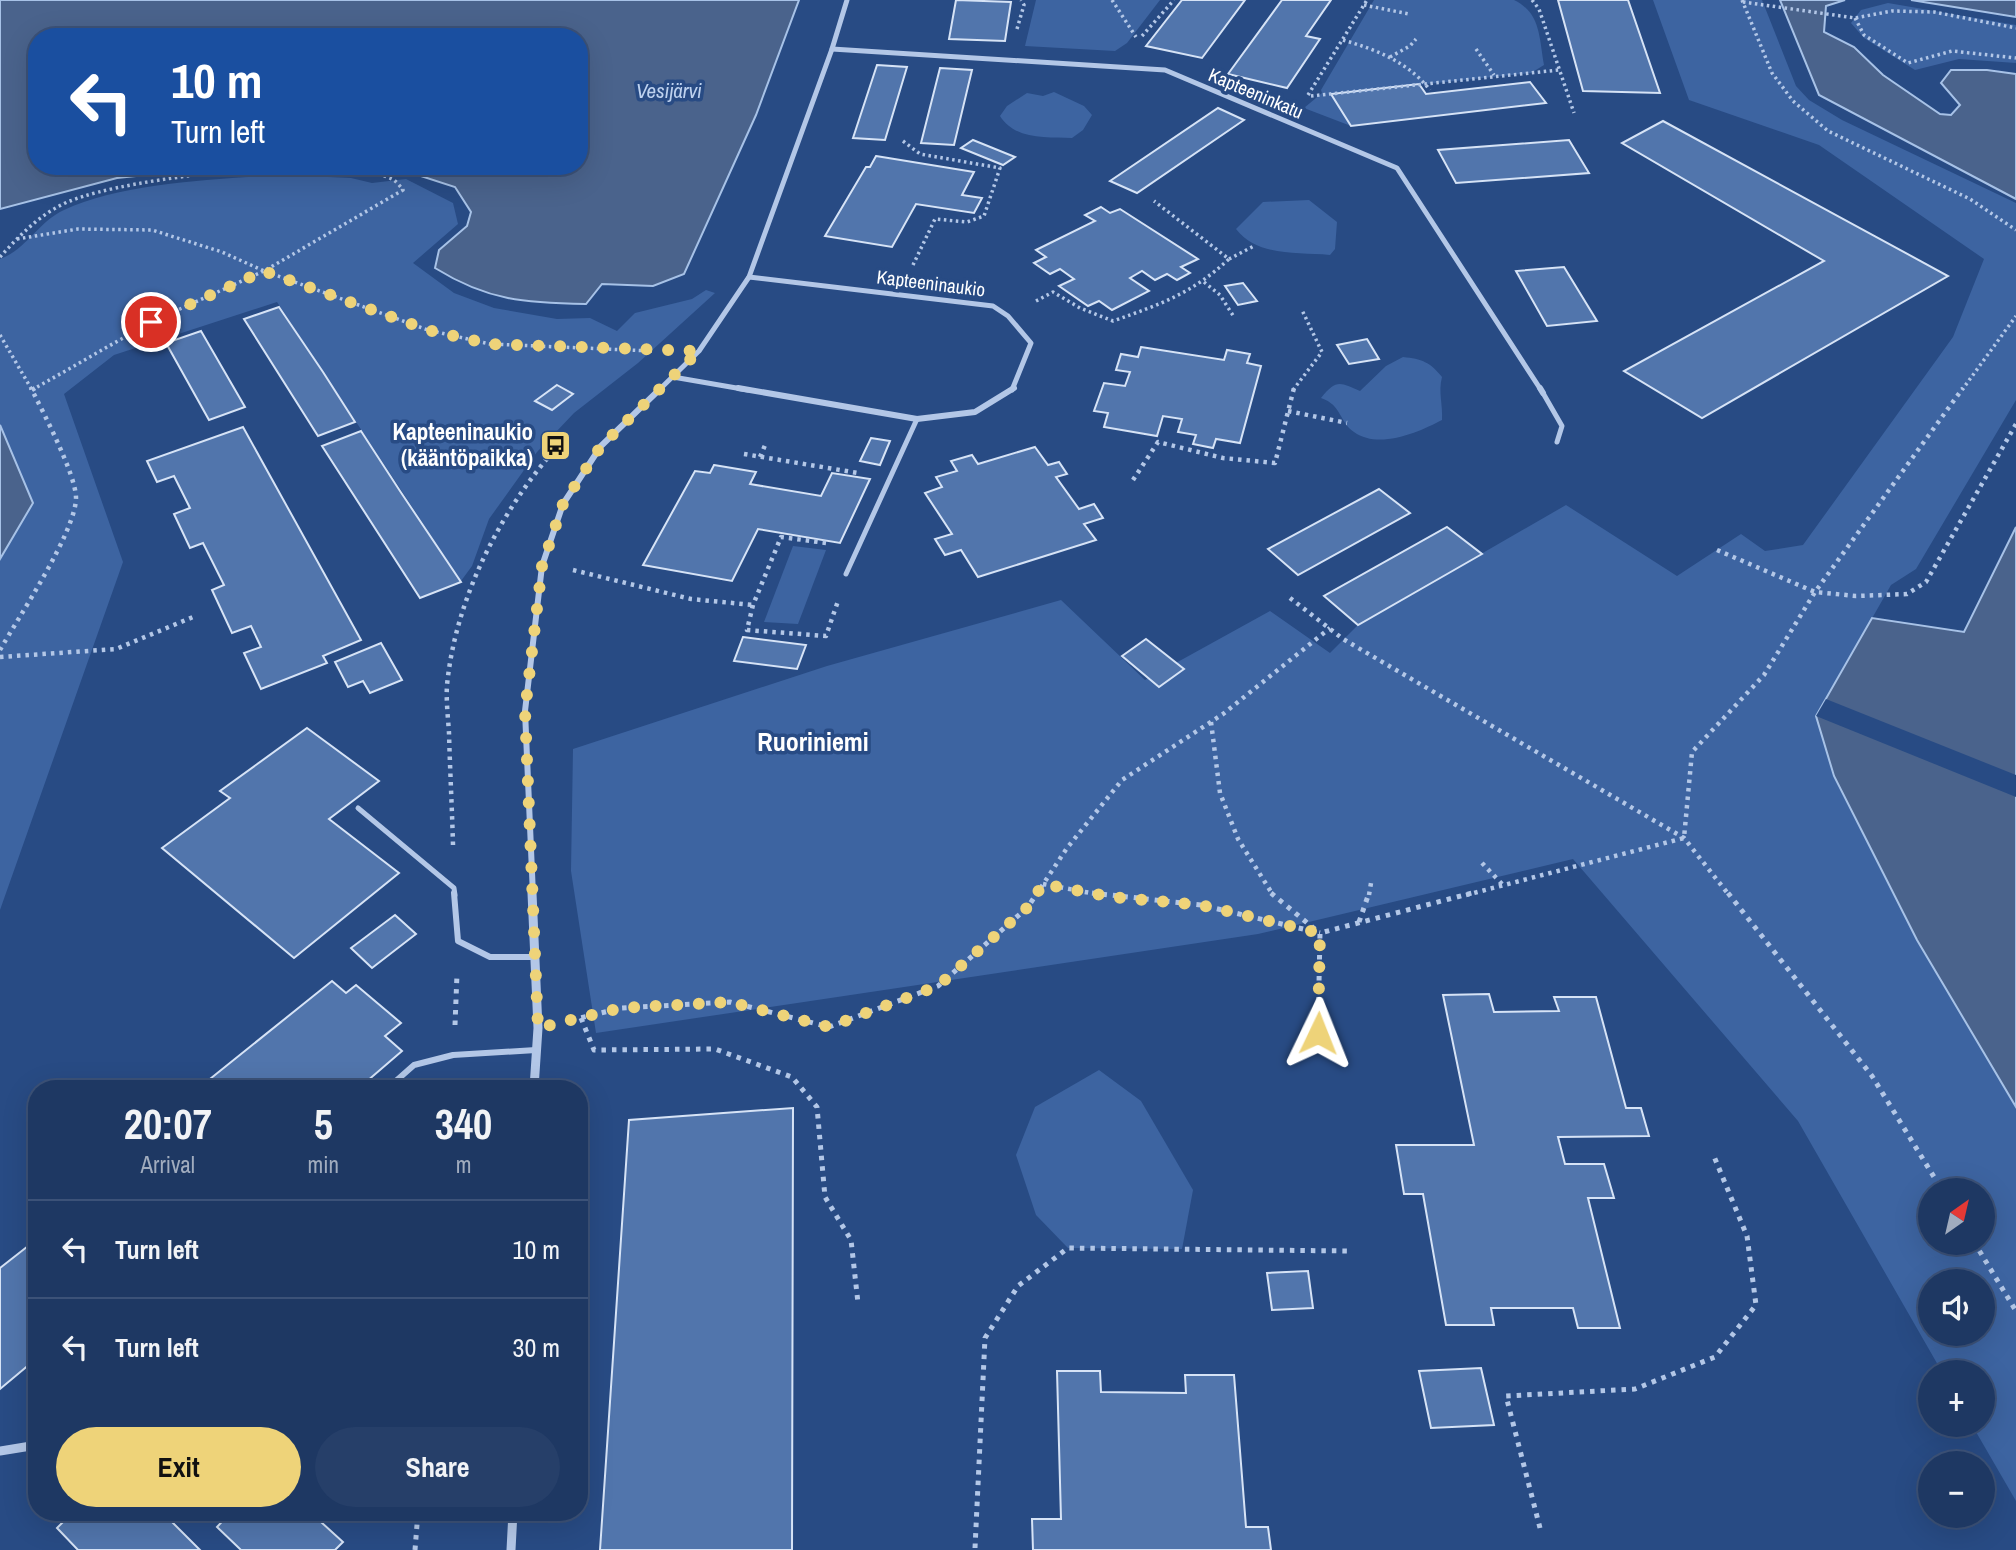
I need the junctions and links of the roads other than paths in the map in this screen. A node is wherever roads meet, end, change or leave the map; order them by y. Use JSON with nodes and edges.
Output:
{"nodes":[{"id":1,"x":847,"y":0,"type":"edge"},
{"id":2,"x":832,"y":49,"type":"junction"},
{"id":3,"x":749,"y":277,"type":"junction"},
{"id":4,"x":673,"y":377,"type":"junction"},
{"id":5,"x":1543,"y":393,"type":"joint"},
{"id":6,"x":917,"y":419,"type":"junction"},
{"id":7,"x":1557,"y":442,"type":"dead end"},
{"id":8,"x":846,"y":574,"type":"road end"},
{"id":9,"x":358,"y":808,"type":"dead end"},
{"id":10,"x":535,"y":957,"type":"junction"},
{"id":11,"x":536,"y":1050,"type":"junction"},
{"id":12,"x":397,"y":1080,"type":"edge"},
{"id":13,"x":534,"y":1080,"type":"edge"},
{"id":14,"x":28,"y":1447,"type":"edge"},
{"id":15,"x":0,"y":1451,"type":"edge"},
{"id":16,"x":513,"y":1521,"type":"edge"},
{"id":17,"x":511,"y":1550,"type":"edge"}],
"edges":[{"from":1,"to":2,"type":"street"},
{"from":2,"to":3,"type":"street"},
{"from":2,"to":5,"type":"street","name":"Kapteeninkatu"},
{"from":3,"to":4,"type":"street"},
{"from":3,"to":6,"type":"street","name":"Kapteeninaukio"},
{"from":4,"to":6,"type":"street","name":"Kapteeninaukio"},
{"from":4,"to":10,"type":"street"},
{"from":5,"to":7,"type":"lane"},
{"from":6,"to":8,"type":"lane"},
{"from":9,"to":10,"type":"lane"},
{"from":10,"to":11,"type":"street"},
{"from":11,"to":12,"type":"lane"},
{"from":11,"to":13,"type":"street"},
{"from":14,"to":15,"type":"street"},
{"from":16,"to":17,"type":"street"}]}
